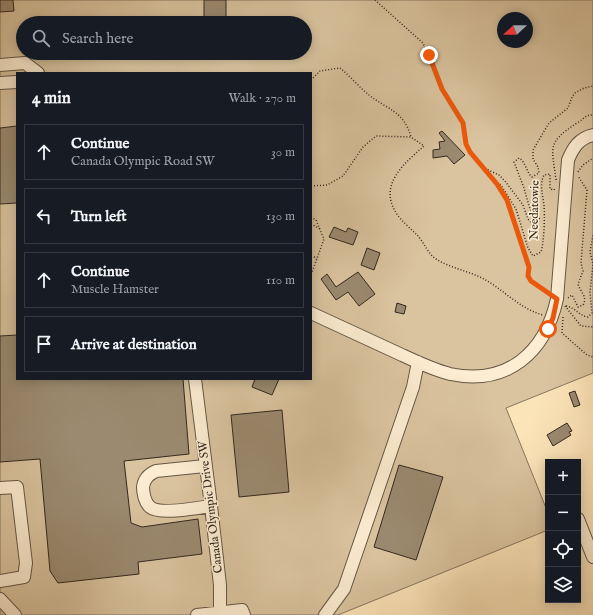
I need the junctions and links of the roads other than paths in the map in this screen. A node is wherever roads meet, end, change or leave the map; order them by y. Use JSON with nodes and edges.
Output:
{"nodes":[{"id":1,"x":0,"y":65,"type":"edge"},
{"id":2,"x":37,"y":72,"type":"edge"},
{"id":3,"x":16,"y":82,"type":"edge"},
{"id":4,"x":0,"y":83,"type":"edge"},
{"id":5,"x":593,"y":135,"type":"edge"},
{"id":6,"x":312,"y":313,"type":"edge"},
{"id":7,"x":418,"y":362,"type":"junction"},
{"id":8,"x":195,"y":380,"type":"edge"},
{"id":9,"x":205,"y":466,"type":"junction"},
{"id":10,"x":0,"y":488,"type":"edge"},
{"id":11,"x":211,"y":506,"type":"junction"},
{"id":12,"x":581,"y":527,"type":"edge"},
{"id":13,"x":593,"y":557,"type":"edge"},
{"id":14,"x":0,"y":581,"type":"edge"},
{"id":15,"x":0,"y":599,"type":"edge"},
{"id":16,"x":220,"y":612,"type":"junction"},
{"id":17,"x":15,"y":615,"type":"edge"},
{"id":18,"x":197,"y":615,"type":"edge"},
{"id":19,"x":244,"y":615,"type":"edge"},
{"id":20,"x":325,"y":615,"type":"edge"}],
"edges":[{"from":1,"to":2,"type":"street"},
{"from":3,"to":4,"type":"street"},
{"from":5,"to":7,"type":"street"},
{"from":6,"to":7,"type":"street"},
{"from":7,"to":20,"type":"street"},
{"from":8,"to":9,"type":"street","name":"Canada Olympic Drive SW"},
{"from":9,"to":11,"type":"street","name":"Canada Olympic Drive SW"},
{"from":9,"to":11,"type":"street"},
{"from":10,"to":14,"type":"street"},
{"from":11,"to":16,"type":"street","name":"Canada Olympic Drive SW"},
{"from":12,"to":13,"type":"street"},
{"from":15,"to":17,"type":"street"},
{"from":16,"to":18,"type":"street"},
{"from":16,"to":19,"type":"street"}]}
